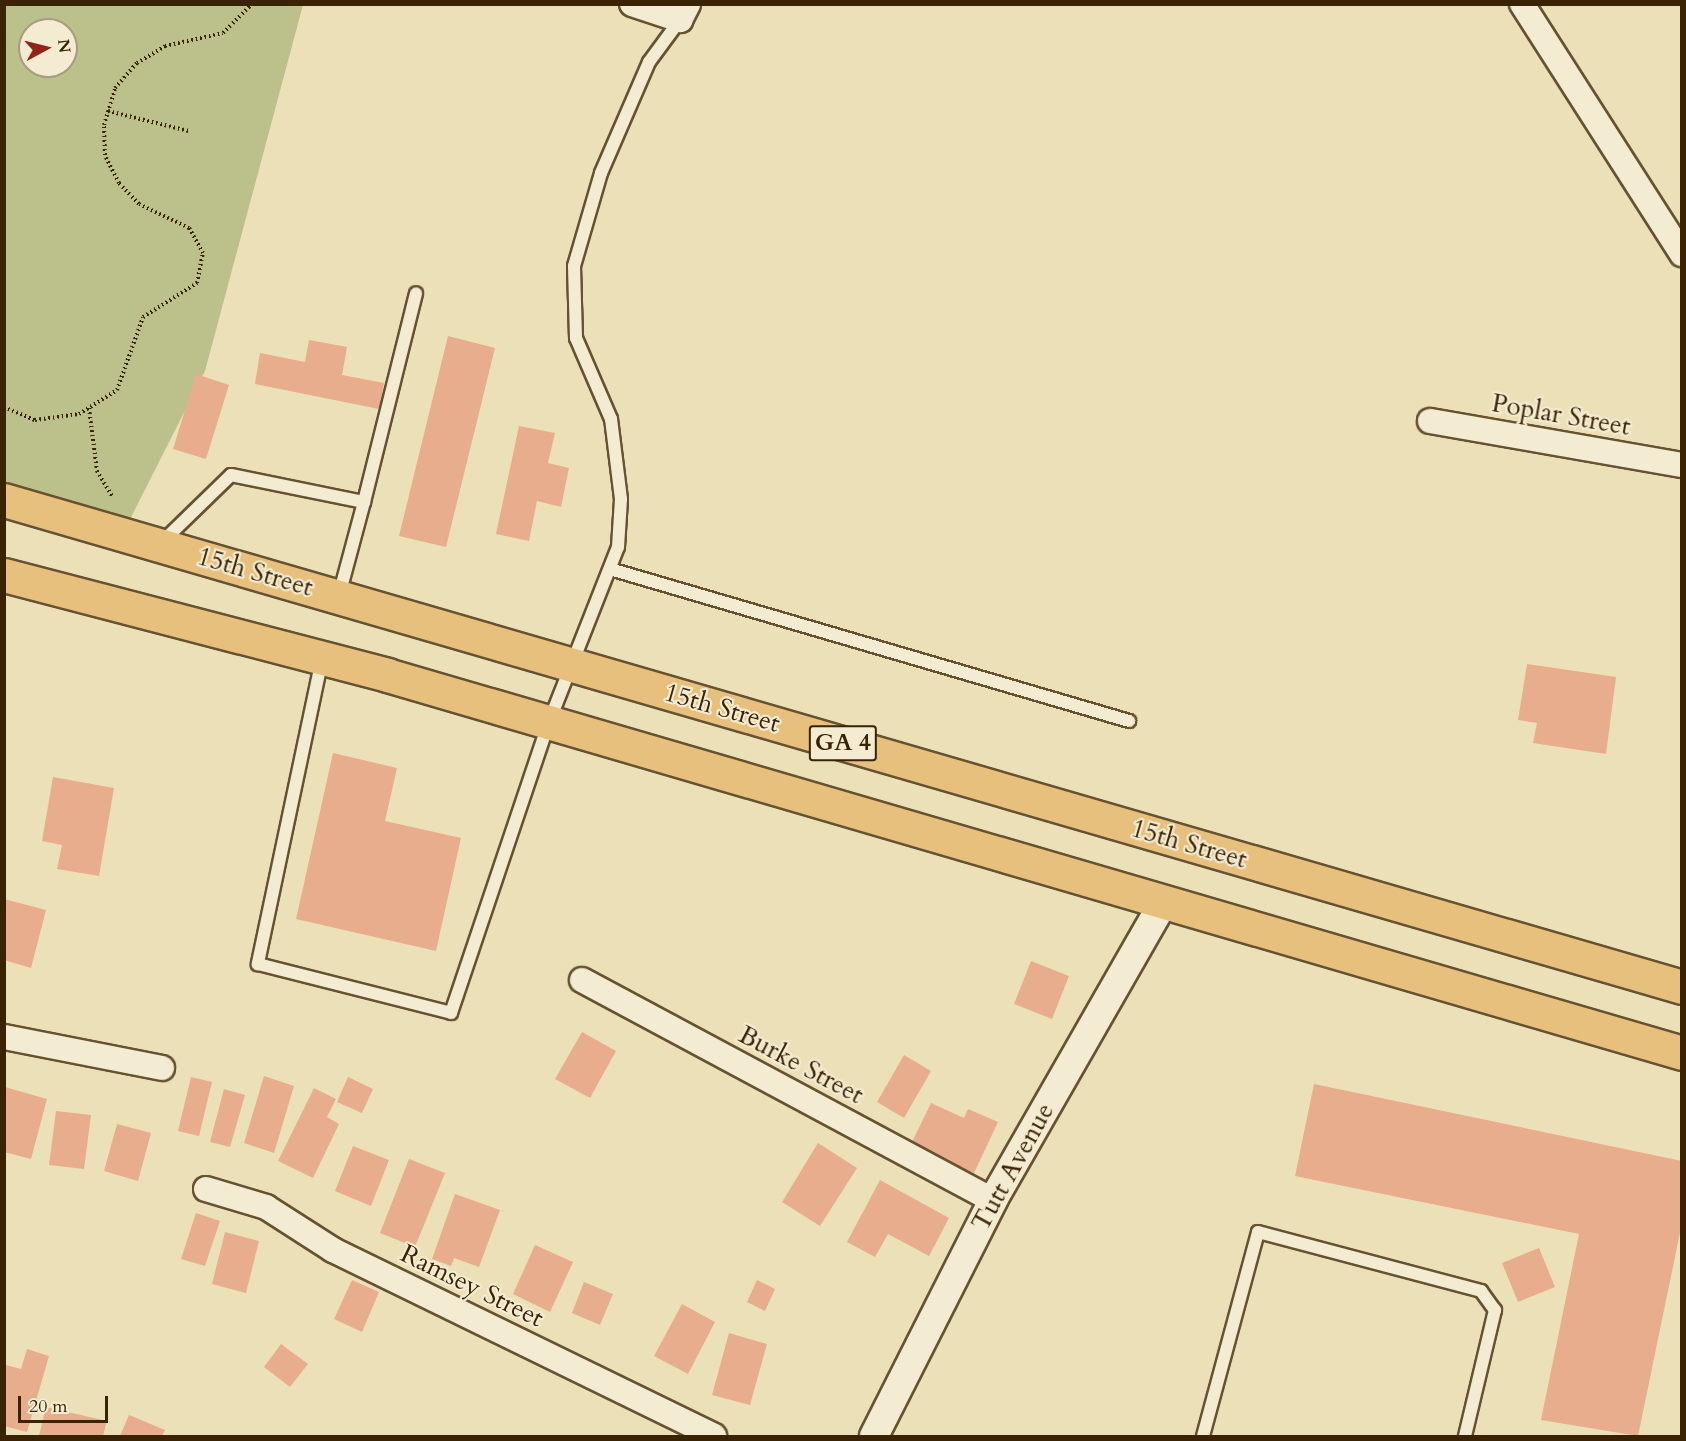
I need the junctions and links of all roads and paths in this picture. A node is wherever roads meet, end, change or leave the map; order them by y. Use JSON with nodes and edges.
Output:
{"nodes":[{"id":1,"x":252,"y":4,"type":"edge"},
{"id":2,"x":632,"y":4,"type":"edge"},
{"id":3,"x":1522,"y":4,"type":"edge"},
{"id":4,"x":684,"y":12,"type":"edge"},
{"id":5,"x":108,"y":111,"type":"junction"},
{"id":6,"x":189,"y":131,"type":"dead end"},
{"id":7,"x":1682,"y":254,"type":"edge"},
{"id":8,"x":416,"y":293,"type":"dead end"},
{"id":9,"x":4,"y":407,"type":"edge"},
{"id":10,"x":89,"y":408,"type":"junction"},
{"id":11,"x":1430,"y":421,"type":"dead end"},
{"id":12,"x":1682,"y":465,"type":"edge"},
{"id":13,"x":4,"y":500,"type":"edge"},
{"id":14,"x":364,"y":502,"type":"junction"},
{"id":15,"x":120,"y":503,"type":"dead end"},
{"id":16,"x":160,"y":545,"type":"junction"},
{"id":17,"x":610,"y":569,"type":"junction"},
{"id":18,"x":4,"y":575,"type":"edge"},
{"id":19,"x":338,"y":597,"type":"junction"},
{"id":20,"x":322,"y":658,"type":"junction"},
{"id":21,"x":574,"y":665,"type":"junction"},
{"id":22,"x":1129,"y":721,"type":"dead end"},
{"id":23,"x":549,"y":722,"type":"junction"},
{"id":24,"x":1163,"y":903,"type":"junction"},
{"id":25,"x":582,"y":980,"type":"dead end"},
{"id":26,"x":1682,"y":987,"type":"edge"},
{"id":27,"x":4,"y":1036,"type":"edge"},
{"id":28,"x":1682,"y":1053,"type":"edge"},
{"id":29,"x":162,"y":1068,"type":"dead end"},
{"id":30,"x":206,"y":1189,"type":"dead end"},
{"id":31,"x":993,"y":1200,"type":"junction"},
{"id":32,"x":714,"y":1437,"type":"edge"},
{"id":33,"x":874,"y":1437,"type":"edge"},
{"id":34,"x":1203,"y":1437,"type":"edge"},
{"id":35,"x":1465,"y":1437,"type":"edge"}],
"edges":[{"from":1,"to":5,"type":"path"},
{"from":2,"to":4,"type":"street"},
{"from":3,"to":7,"type":"street"},
{"from":4,"to":17,"type":"lane"},
{"from":5,"to":6,"type":"path"},
{"from":5,"to":10,"type":"path"},
{"from":8,"to":14,"type":"lane"},
{"from":9,"to":10,"type":"path"},
{"from":10,"to":15,"type":"path"},
{"from":11,"to":12,"type":"street","name":"Poplar Street"},
{"from":13,"to":16,"type":"main road","name":"15th Street","number":"GA 4"},
{"from":14,"to":16,"type":"lane"},
{"from":14,"to":19,"type":"lane"},
{"from":16,"to":19,"type":"main road","name":"15th Street","number":"GA 4"},
{"from":17,"to":21,"type":"lane"},
{"from":17,"to":22,"type":"lane"},
{"from":18,"to":20,"type":"main road","number":"GA 4"},
{"from":19,"to":21,"type":"main road","name":"15th Street","number":"GA 4"},
{"from":20,"to":23,"type":"main road","number":"GA 4"},
{"from":20,"to":23,"type":"lane"},
{"from":21,"to":23,"type":"lane"},
{"from":21,"to":26,"type":"main road","name":"15th Street","number":"GA 4"},
{"from":23,"to":24,"type":"main road","number":"GA 4"},
{"from":24,"to":28,"type":"main road","number":"GA 4"},
{"from":24,"to":31,"type":"street","name":"Tutt Avenue"},
{"from":25,"to":31,"type":"street","name":"Burke Street"},
{"from":27,"to":29,"type":"street"},
{"from":30,"to":32,"type":"street","name":"Ramsey Street"},
{"from":31,"to":33,"type":"street","name":"Tutt Avenue"},
{"from":34,"to":35,"type":"lane"}]}
